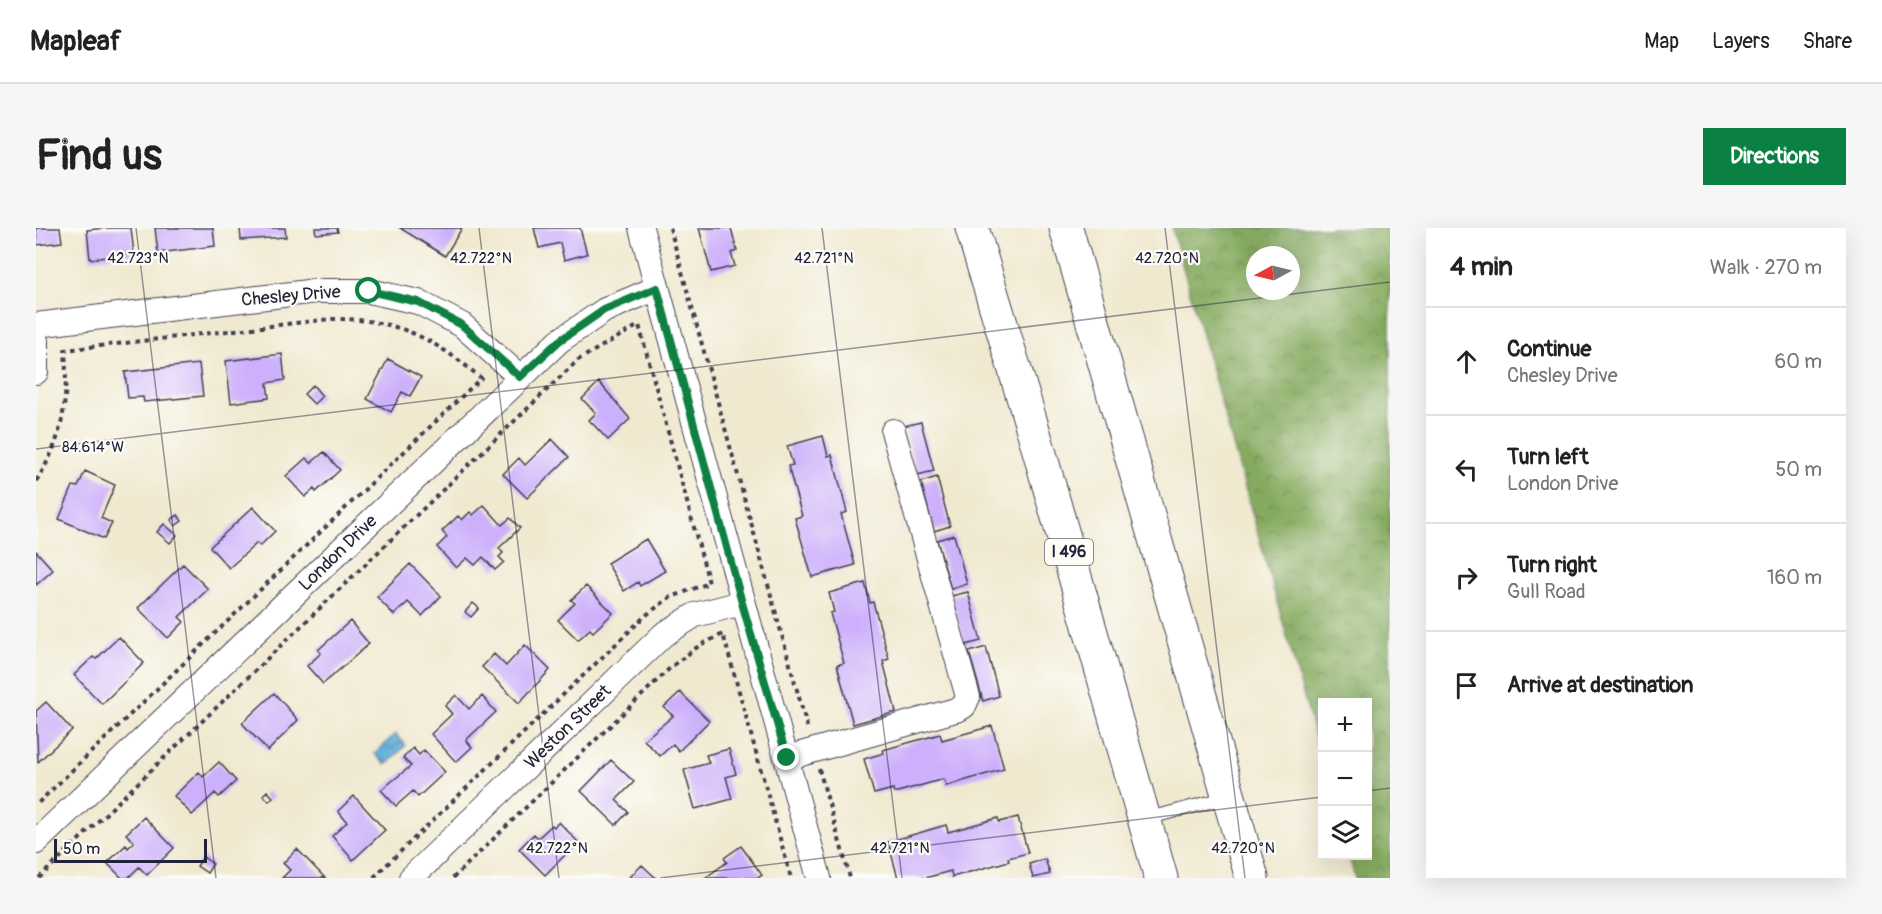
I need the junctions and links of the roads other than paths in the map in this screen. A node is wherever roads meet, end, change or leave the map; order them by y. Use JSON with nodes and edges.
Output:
{"nodes":[{"id":1,"x":640,"y":228,"type":"edge"},
{"id":2,"x":972,"y":228,"type":"edge"},
{"id":3,"x":1066,"y":228,"type":"edge"},
{"id":4,"x":657,"y":288,"type":"junction"},
{"id":5,"x":36,"y":324,"type":"edge"},
{"id":6,"x":36,"y":341,"type":"edge"},
{"id":7,"x":36,"y":372,"type":"edge"},
{"id":8,"x":520,"y":377,"type":"junction"},
{"id":9,"x":893,"y":431,"type":"dead end"},
{"id":10,"x":742,"y":603,"type":"junction"},
{"id":11,"x":787,"y":758,"type":"junction"},
{"id":12,"x":1230,"y":796,"type":"junction"},
{"id":13,"x":1145,"y":819,"type":"junction"},
{"id":14,"x":36,"y":842,"type":"edge"},
{"id":15,"x":411,"y":878,"type":"edge"},
{"id":16,"x":819,"y":878,"type":"edge"},
{"id":17,"x":1161,"y":878,"type":"edge"},
{"id":18,"x":1252,"y":878,"type":"edge"}],
"edges":[{"from":1,"to":4,"type":"street"},
{"from":2,"to":13,"type":"highway","number":"I 496"},
{"from":3,"to":12,"type":"highway"},
{"from":4,"to":8,"type":"street","name":"London Drive"},
{"from":4,"to":10,"type":"street"},
{"from":5,"to":8,"type":"street","name":"Chesley Drive"},
{"from":6,"to":7,"type":"street"},
{"from":8,"to":14,"type":"street","name":"London Drive"},
{"from":9,"to":11,"type":"street"},
{"from":10,"to":11,"type":"street"},
{"from":10,"to":15,"type":"street","name":"Weston Street"},
{"from":11,"to":16,"type":"street"},
{"from":12,"to":13,"type":"lane"},
{"from":12,"to":18,"type":"highway"},
{"from":13,"to":17,"type":"highway","number":"I 496"}]}
